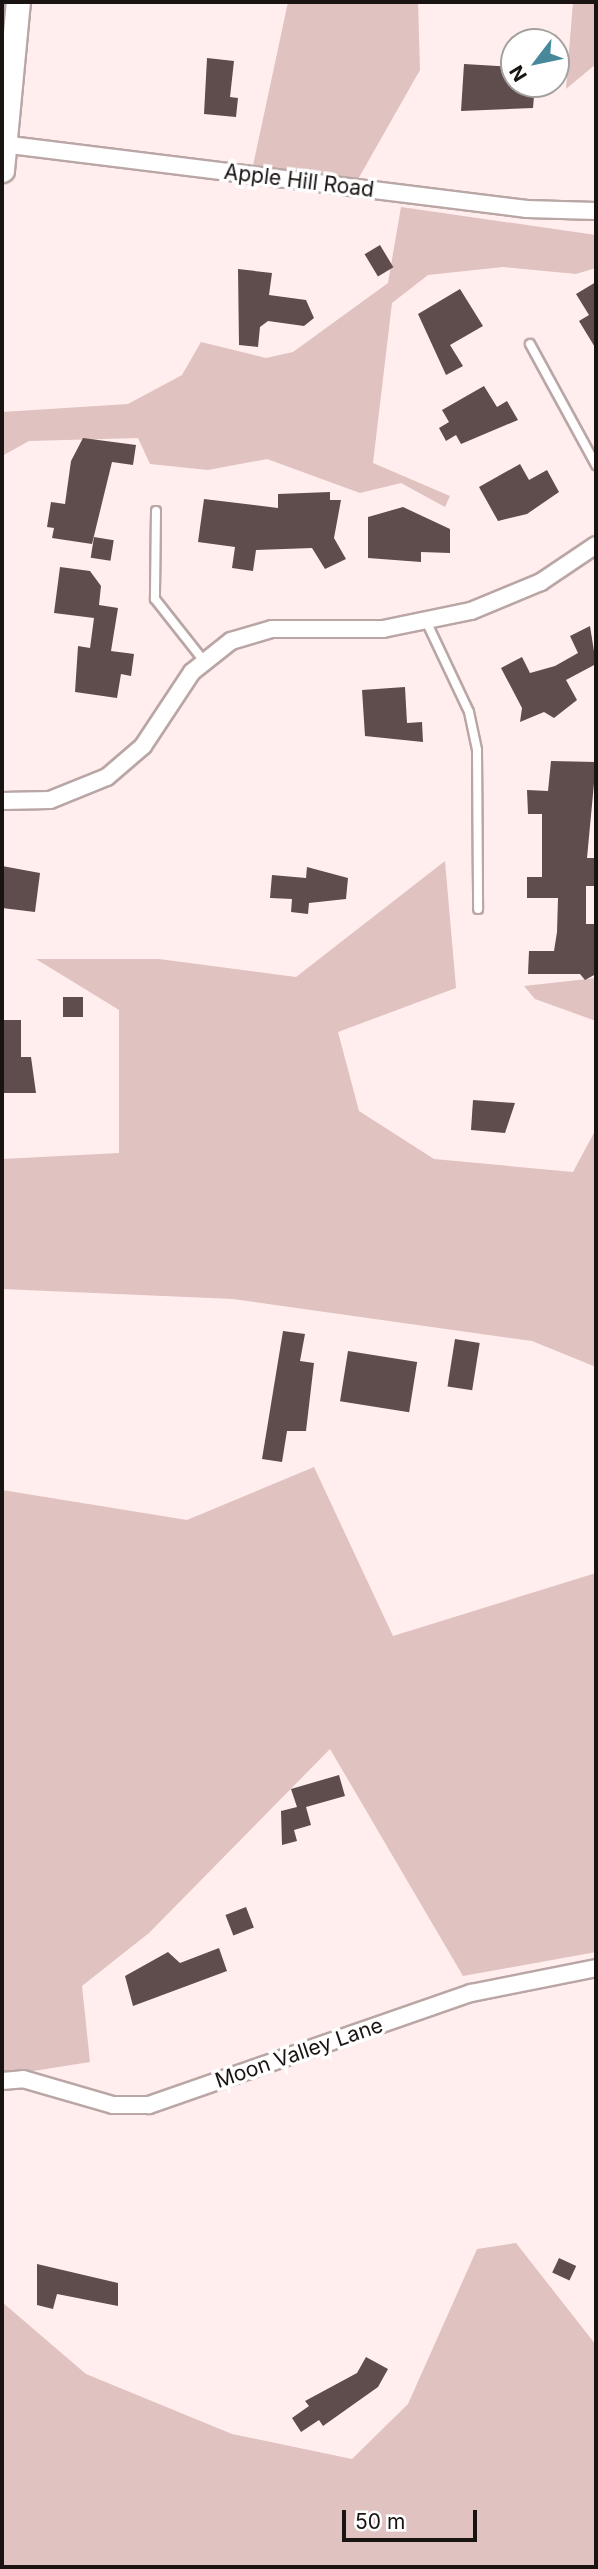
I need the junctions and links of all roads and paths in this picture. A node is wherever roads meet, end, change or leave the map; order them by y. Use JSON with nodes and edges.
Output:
{"nodes":[{"id":1,"x":18,"y":2,"type":"edge"},
{"id":2,"x":3,"y":144,"type":"edge"},
{"id":3,"x":2,"y":170,"type":"edge"},
{"id":4,"x":596,"y":211,"type":"edge"},
{"id":5,"x":530,"y":344,"type":"dead end"},
{"id":6,"x":596,"y":465,"type":"edge"},
{"id":7,"x":156,"y":511,"type":"dead end"},
{"id":8,"x":596,"y":545,"type":"edge"},
{"id":9,"x":427,"y":623,"type":"junction"},
{"id":10,"x":204,"y":661,"type":"junction"},
{"id":11,"x":2,"y":801,"type":"edge"},
{"id":12,"x":478,"y":909,"type":"dead end"},
{"id":13,"x":596,"y":1968,"type":"edge"},
{"id":14,"x":2,"y":2081,"type":"edge"}],
"edges":[{"from":1,"to":2,"type":"street"},
{"from":2,"to":3,"type":"street"},
{"from":2,"to":4,"type":"street","name":"Apple Hill Road"},
{"from":5,"to":6,"type":"lane"},
{"from":7,"to":10,"type":"lane"},
{"from":8,"to":9,"type":"street"},
{"from":9,"to":10,"type":"street"},
{"from":9,"to":12,"type":"lane"},
{"from":10,"to":11,"type":"street"},
{"from":13,"to":14,"type":"street","name":"Moon Valley Lane"}]}
